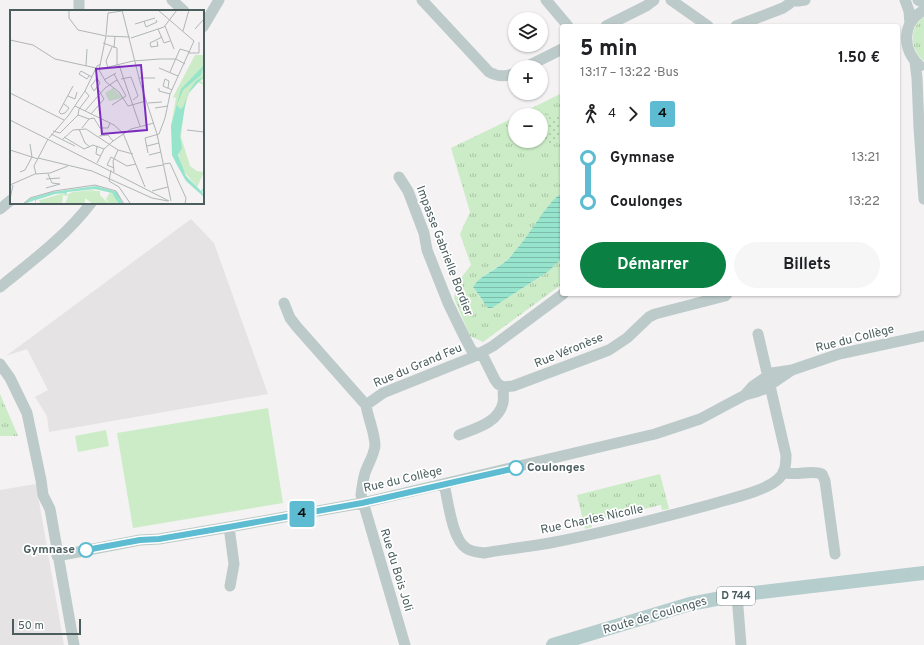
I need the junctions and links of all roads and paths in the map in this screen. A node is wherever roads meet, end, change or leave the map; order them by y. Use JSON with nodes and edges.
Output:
{"nodes":[{"id":1,"x":172,"y":0,"type":"edge"},
{"id":2,"x":219,"y":0,"type":"edge"},
{"id":3,"x":422,"y":0,"type":"edge"},
{"id":4,"x":546,"y":0,"type":"edge"},
{"id":5,"x":654,"y":0,"type":"edge"},
{"id":6,"x":670,"y":0,"type":"edge"},
{"id":7,"x":792,"y":0,"type":"edge"},
{"id":8,"x":805,"y":0,"type":"edge"},
{"id":9,"x":905,"y":0,"type":"edge"},
{"id":10,"x":918,"y":0,"type":"edge"},
{"id":11,"x":924,"y":3,"type":"edge"},
{"id":12,"x":183,"y":10,"type":"edge"},
{"id":13,"x":924,"y":10,"type":"edge"},
{"id":14,"x":566,"y":24,"type":"edge"},
{"id":15,"x":610,"y":24,"type":"edge"},
{"id":16,"x":705,"y":24,"type":"edge"},
{"id":17,"x":741,"y":24,"type":"edge"},
{"id":18,"x":910,"y":24,"type":"junction"},
{"id":19,"x":204,"y":25,"type":"edge"},
{"id":20,"x":903,"y":46,"type":"edge"},
{"id":21,"x":560,"y":50,"type":"edge"},
{"id":22,"x":540,"y":60,"type":"edge"},
{"id":23,"x":915,"y":62,"type":"junction"},
{"id":24,"x":924,"y":69,"type":"edge"},
{"id":25,"x":508,"y":75,"type":"edge"},
{"id":26,"x":924,"y":91,"type":"edge"},
{"id":27,"x":918,"y":103,"type":"junction"},
{"id":28,"x":923,"y":174,"type":"edge"},
{"id":29,"x":399,"y":177,"type":"dead end"},
{"id":30,"x":924,"y":198,"type":"edge"},
{"id":31,"x":10,"y":201,"type":"edge"},
{"id":32,"x":90,"y":204,"type":"edge"},
{"id":33,"x":0,"y":209,"type":"edge"},
{"id":34,"x":0,"y":287,"type":"edge"},
{"id":35,"x":560,"y":296,"type":"edge"},
{"id":36,"x":725,"y":296,"type":"edge"},
{"id":37,"x":284,"y":303,"type":"dead end"},
{"id":38,"x":758,"y":334,"type":"dead end"},
{"id":39,"x":924,"y":336,"type":"edge"},
{"id":40,"x":479,"y":354,"type":"junction"},
{"id":41,"x":0,"y":364,"type":"edge"},
{"id":42,"x":769,"y":380,"type":"junction"},
{"id":43,"x":503,"y":387,"type":"junction"},
{"id":44,"x":366,"y":405,"type":"junction"},
{"id":45,"x":459,"y":435,"type":"dead end"},
{"id":46,"x":783,"y":472,"type":"junction"},
{"id":47,"x":444,"y":484,"type":"junction"},
{"id":48,"x":362,"y":503,"type":"junction"},
{"id":49,"x":229,"y":527,"type":"junction"},
{"id":50,"x":835,"y":554,"type":"dead end"},
{"id":51,"x":57,"y":556,"type":"junction"},
{"id":52,"x":924,"y":573,"type":"edge"},
{"id":53,"x":230,"y":586,"type":"dead end"},
{"id":54,"x":737,"y":595,"type":"junction"},
{"id":55,"x":74,"y":645,"type":"edge"},
{"id":56,"x":405,"y":645,"type":"edge"},
{"id":57,"x":553,"y":645,"type":"edge"},
{"id":58,"x":741,"y":645,"type":"edge"}],
"edges":[{"from":1,"to":12,"type":"street"},
{"from":2,"to":19,"type":"street"},
{"from":3,"to":25,"type":"street"},
{"from":4,"to":14,"type":"street"},
{"from":5,"to":15,"type":"street"},
{"from":6,"to":16,"type":"street"},
{"from":7,"to":8,"type":"street"},
{"from":7,"to":17,"type":"street"},
{"from":9,"to":18,"type":"street"},
{"from":10,"to":11,"type":"street"},
{"from":13,"to":18,"type":"street"},
{"from":18,"to":20,"type":"street"},
{"from":20,"to":23,"type":"street"},
{"from":21,"to":22,"type":"street"},
{"from":23,"to":24,"type":"street"},
{"from":23,"to":27,"type":"street"},
{"from":26,"to":27,"type":"street"},
{"from":27,"to":28,"type":"street"},
{"from":28,"to":30,"type":"street"},
{"from":29,"to":40,"type":"street","name":"Impasse Gabrielle Bordier"},
{"from":31,"to":33,"type":"street"},
{"from":32,"to":34,"type":"street"},
{"from":35,"to":40,"type":"street","name":"Rue du Grand Feu"},
{"from":36,"to":43,"type":"street","name":"Rue Véronèse"},
{"from":37,"to":44,"type":"street"},
{"from":38,"to":42,"type":"street"},
{"from":39,"to":42,"type":"street","name":"Rue du Collège"},
{"from":40,"to":43,"type":"street"},
{"from":40,"to":44,"type":"street","name":"Rue du Grand Feu"},
{"from":41,"to":51,"type":"street"},
{"from":42,"to":46,"type":"street"},
{"from":42,"to":47,"type":"street","name":"Rue du Collège"},
{"from":43,"to":45,"type":"street"},
{"from":44,"to":48,"type":"street","name":"Rue du Grand Feu"},
{"from":46,"to":47,"type":"street","name":"Rue Charles Nicolle"},
{"from":46,"to":50,"type":"street"},
{"from":47,"to":48,"type":"street","name":"Rue du Collège"},
{"from":48,"to":49,"type":"street","name":"Rue du Collège"},
{"from":48,"to":56,"type":"street","name":"Rue du Bois Joli"},
{"from":49,"to":51,"type":"street","name":"Rue du Collège"},
{"from":49,"to":53,"type":"street"},
{"from":51,"to":55,"type":"street"},
{"from":52,"to":54,"type":"main road","name":"Route de Coulonges","number":"D 744"},
{"from":54,"to":57,"type":"main road","name":"Route de Coulonges","number":"D 744"},
{"from":54,"to":58,"type":"street"}]}
